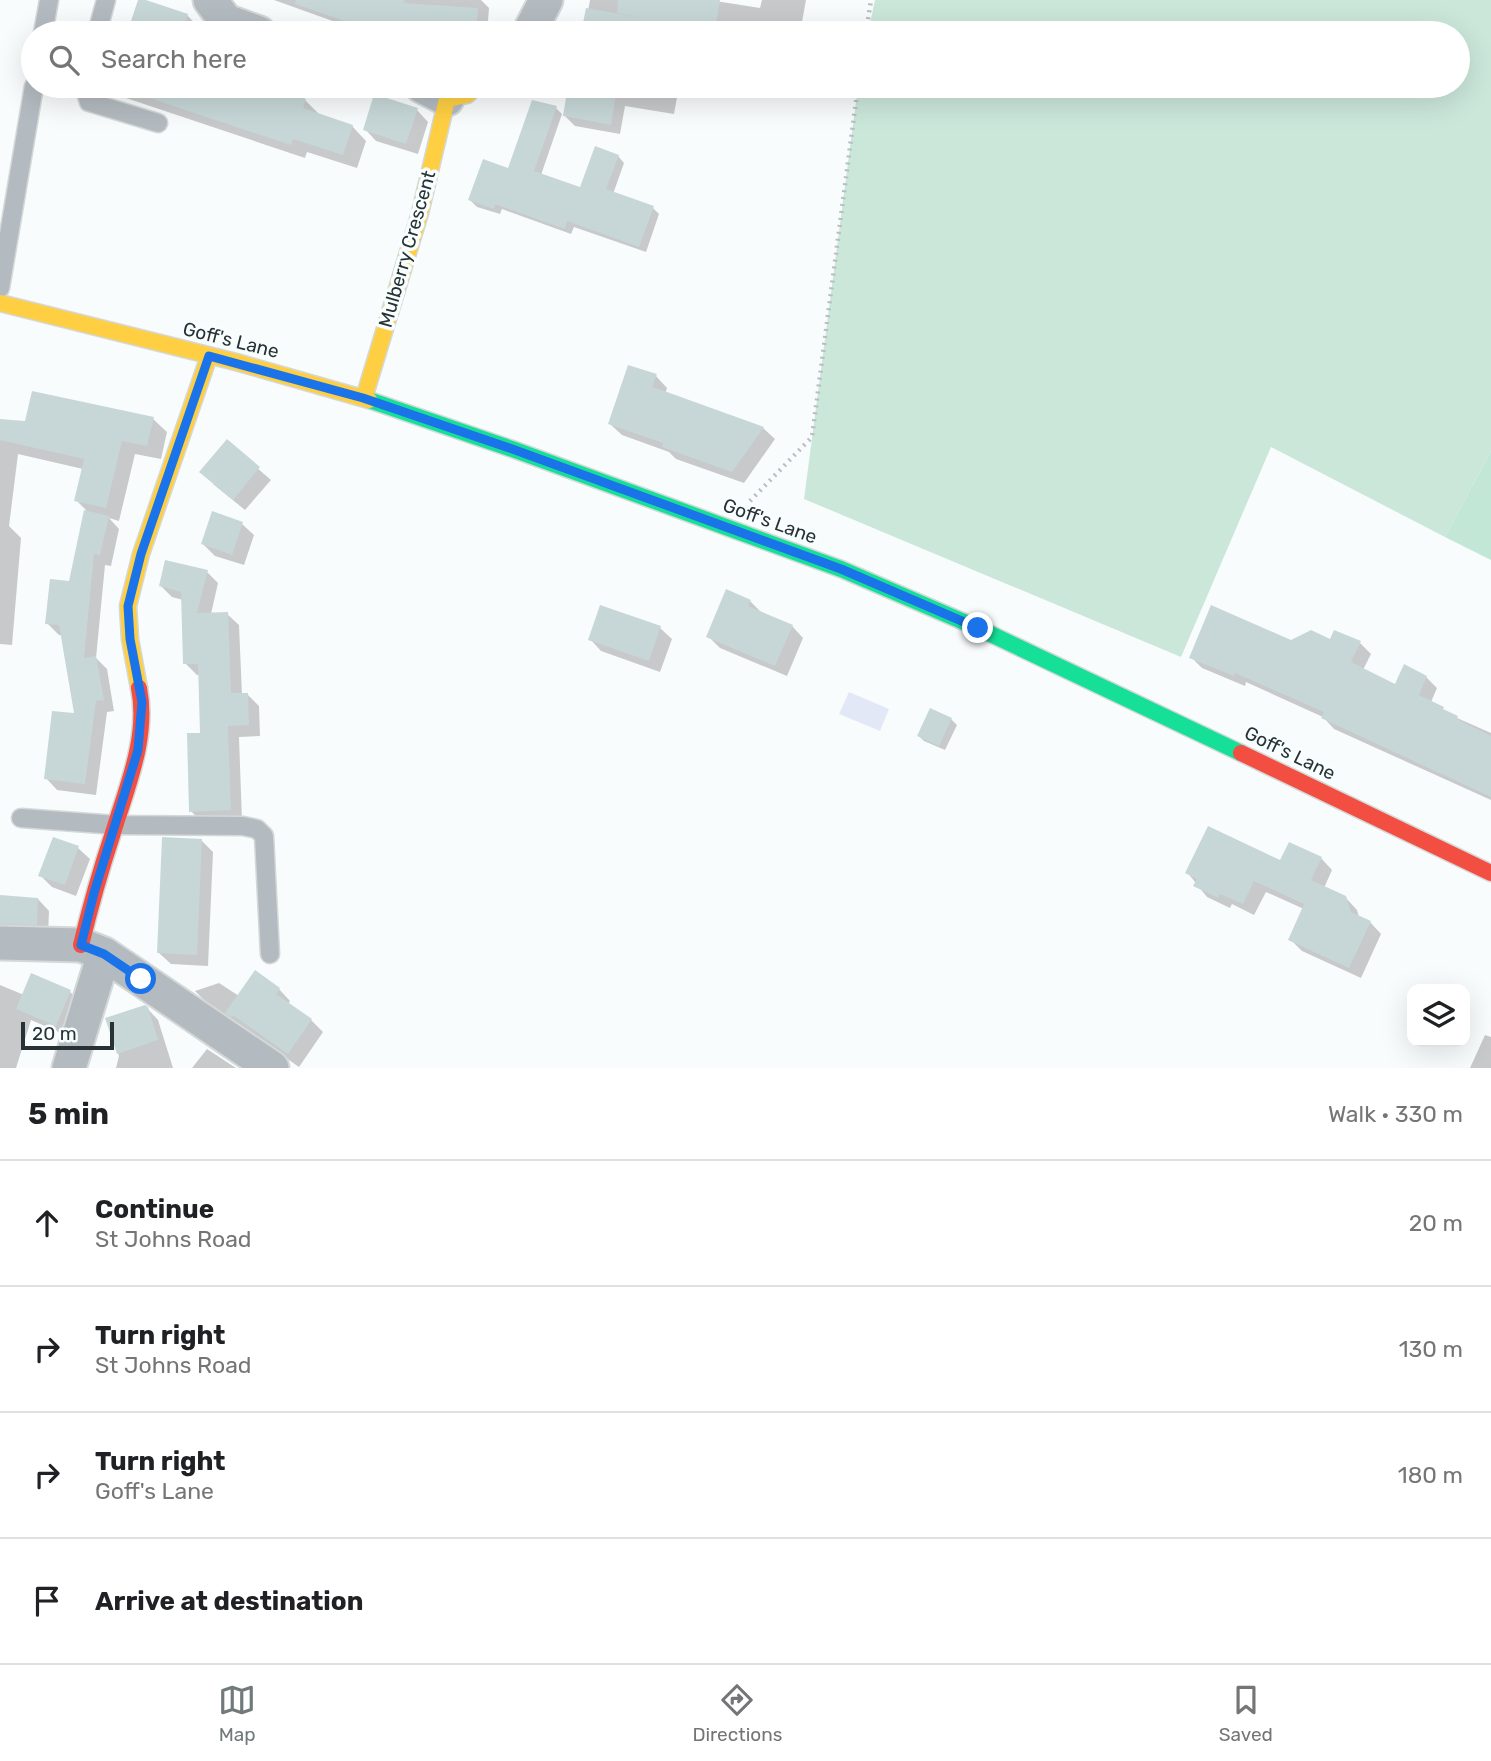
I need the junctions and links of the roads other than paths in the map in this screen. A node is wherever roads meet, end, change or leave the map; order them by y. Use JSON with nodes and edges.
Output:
{"nodes":[{"id":1,"x":49,"y":0,"type":"edge"},
{"id":2,"x":106,"y":0,"type":"edge"},
{"id":3,"x":210,"y":0,"type":"edge"},
{"id":4,"x":546,"y":0,"type":"edge"},
{"id":5,"x":45,"y":21,"type":"edge"},
{"id":6,"x":100,"y":21,"type":"edge"},
{"id":7,"x":226,"y":21,"type":"edge"},
{"id":8,"x":535,"y":21,"type":"edge"},
{"id":9,"x":32,"y":98,"type":"edge"},
{"id":10,"x":88,"y":98,"type":"edge"},
{"id":11,"x":447,"y":98,"type":"edge"},
{"id":12,"x":158,"y":123,"type":"dead end"},
{"id":13,"x":0,"y":288,"type":"edge"},
{"id":14,"x":0,"y":303,"type":"edge"},
{"id":15,"x":209,"y":356,"type":"junction"},
{"id":16,"x":363,"y":398,"type":"junction"},
{"id":17,"x":21,"y":818,"type":"dead end"},
{"id":18,"x":116,"y":825,"type":"junction"},
{"id":19,"x":1491,"y":873,"type":"edge"},
{"id":20,"x":0,"y":943,"type":"edge"},
{"id":21,"x":92,"y":950,"type":"junction"},
{"id":22,"x":270,"y":954,"type":"dead end"},
{"id":23,"x":69,"y":1068,"type":"edge"},
{"id":24,"x":272,"y":1068,"type":"edge"}],
"edges":[{"from":1,"to":5,"type":"lane"},
{"from":2,"to":6,"type":"lane"},
{"from":3,"to":7,"type":"street"},
{"from":4,"to":8,"type":"street"},
{"from":9,"to":13,"type":"lane"},
{"from":10,"to":12,"type":"lane"},
{"from":11,"to":16,"type":"main road","name":"Mulberry Crescent"},
{"from":14,"to":15,"type":"main road","name":"Goff's Lane"},
{"from":15,"to":16,"type":"main road","name":"Goff's Lane"},
{"from":15,"to":18,"type":"main road"},
{"from":16,"to":19,"type":"main road","name":"Goff's Lane"},
{"from":17,"to":18,"type":"lane"},
{"from":18,"to":21,"type":"main road"},
{"from":18,"to":22,"type":"lane"},
{"from":20,"to":21,"type":"street"},
{"from":21,"to":23,"type":"street"},
{"from":21,"to":24,"type":"street"}]}
